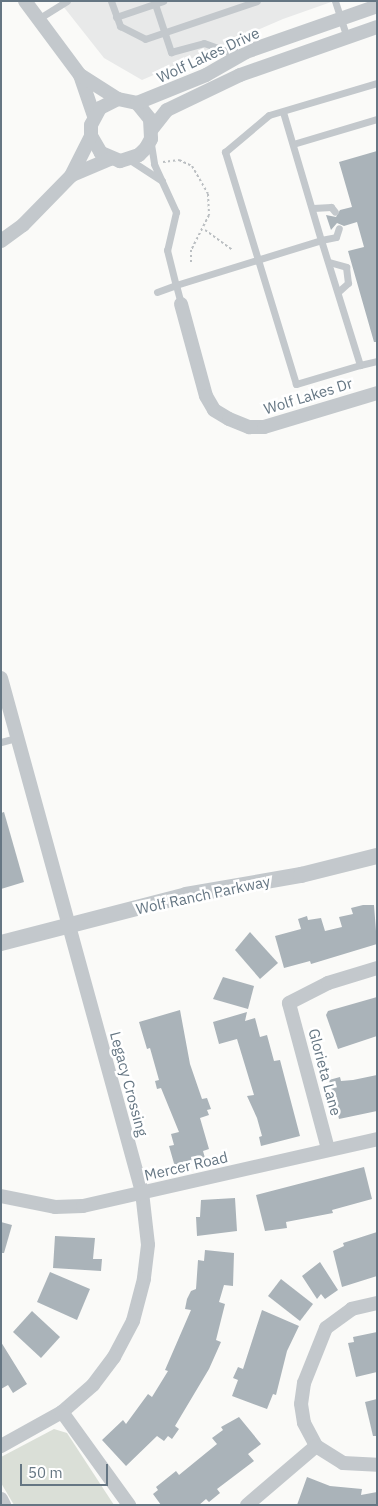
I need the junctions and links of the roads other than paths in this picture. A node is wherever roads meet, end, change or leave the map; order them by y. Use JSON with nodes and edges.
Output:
{"nodes":[{"id":1,"x":25,"y":1,"type":"edge"},
{"id":2,"x":68,"y":1,"type":"edge"},
{"id":3,"x":111,"y":1,"type":"edge"},
{"id":4,"x":163,"y":1,"type":"edge"},
{"id":5,"x":257,"y":1,"type":"edge"},
{"id":6,"x":336,"y":1,"type":"edge"},
{"id":7,"x":155,"y":4,"type":"junction"},
{"id":8,"x":377,"y":6,"type":"edge"},
{"id":9,"x":116,"y":17,"type":"junction"},
{"id":10,"x":38,"y":19,"type":"junction"},
{"id":11,"x":341,"y":19,"type":"junction"},
{"id":12,"x":377,"y":27,"type":"edge"},
{"id":13,"x":164,"y":33,"type":"junction"},
{"id":14,"x":347,"y":37,"type":"junction"},
{"id":15,"x":239,"y":56,"type":"junction"},
{"id":16,"x":80,"y":75,"type":"junction"},
{"id":17,"x":377,"y":84,"type":"edge"},
{"id":18,"x":118,"y":99,"type":"junction"},
{"id":19,"x":137,"y":103,"type":"junction"},
{"id":20,"x":283,"y":112,"type":"junction"},
{"id":21,"x":94,"y":116,"type":"junction"},
{"id":22,"x":377,"y":119,"type":"edge"},
{"id":23,"x":151,"y":135,"type":"junction"},
{"id":24,"x":91,"y":136,"type":"junction"},
{"id":25,"x":293,"y":144,"type":"junction"},
{"id":26,"x":110,"y":159,"type":"junction"},
{"id":27,"x":130,"y":160,"type":"junction"},
{"id":28,"x":71,"y":176,"type":"junction"},
{"id":29,"x":162,"y":181,"type":"junction"},
{"id":30,"x":313,"y":208,"type":"junction"},
{"id":31,"x":335,"y":212,"type":"dead end"},
{"id":32,"x":340,"y":228,"type":"dead end"},
{"id":33,"x":321,"y":240,"type":"junction"},
{"id":34,"x":1,"y":241,"type":"edge"},
{"id":35,"x":258,"y":260,"type":"junction"},
{"id":36,"x":329,"y":262,"type":"junction"},
{"id":37,"x":176,"y":285,"type":"junction"},
{"id":38,"x":157,"y":292,"type":"dead end"},
{"id":39,"x":338,"y":292,"type":"junction"},
{"id":40,"x":180,"y":304,"type":"joint"},
{"id":41,"x":377,"y":360,"type":"edge"},
{"id":42,"x":360,"y":365,"type":"junction"},
{"id":43,"x":377,"y":393,"type":"edge"},
{"id":44,"x":1,"y":678,"type":"edge"},
{"id":45,"x":16,"y":738,"type":"junction"},
{"id":46,"x":1,"y":742,"type":"edge"},
{"id":47,"x":377,"y":856,"type":"edge"},
{"id":48,"x":69,"y":925,"type":"junction"},
{"id":49,"x":1,"y":943,"type":"edge"},
{"id":50,"x":377,"y":968,"type":"edge"},
{"id":51,"x":377,"y":1139,"type":"edge"},
{"id":52,"x":328,"y":1148,"type":"junction"},
{"id":53,"x":142,"y":1192,"type":"junction"},
{"id":54,"x":1,"y":1196,"type":"edge"},
{"id":55,"x":377,"y":1303,"type":"edge"},
{"id":56,"x":62,"y":1412,"type":"junction"},
{"id":57,"x":1,"y":1446,"type":"edge"},
{"id":58,"x":316,"y":1446,"type":"junction"},
{"id":59,"x":377,"y":1465,"type":"edge"},
{"id":60,"x":1,"y":1499,"type":"edge"},
{"id":61,"x":4,"y":1505,"type":"edge"},
{"id":62,"x":129,"y":1505,"type":"edge"},
{"id":63,"x":247,"y":1505,"type":"edge"}],
"edges":[{"from":1,"to":10,"type":"street"},
{"from":2,"to":10,"type":"lane"},
{"from":3,"to":9,"type":"lane"},
{"from":4,"to":7,"type":"lane"},
{"from":5,"to":13,"type":"lane"},
{"from":6,"to":11,"type":"lane"},
{"from":7,"to":9,"type":"lane"},
{"from":7,"to":13,"type":"lane"},
{"from":8,"to":11,"type":"street","name":"Wolf Lakes Drive"},
{"from":9,"to":13,"type":"lane"},
{"from":10,"to":16,"type":"street"},
{"from":11,"to":14,"type":"lane"},
{"from":11,"to":15,"type":"street","name":"Wolf Lakes Drive"},
{"from":12,"to":14,"type":"street","name":"Wolf Lakes Drive"},
{"from":13,"to":15,"type":"lane"},
{"from":14,"to":23,"type":"street","name":"Wolf Lakes Drive"},
{"from":15,"to":19,"type":"street","name":"Wolf Lakes Drive"},
{"from":16,"to":18,"type":"street"},
{"from":16,"to":21,"type":"street"},
{"from":17,"to":20,"type":"lane"},
{"from":18,"to":19,"type":"street"},
{"from":18,"to":21,"type":"street"},
{"from":19,"to":23,"type":"street"},
{"from":20,"to":25,"type":"lane"},
{"from":20,"to":35,"type":"lane"},
{"from":21,"to":24,"type":"street"},
{"from":22,"to":25,"type":"lane"},
{"from":23,"to":27,"type":"street"},
{"from":23,"to":29,"type":"lane"},
{"from":24,"to":26,"type":"street"},
{"from":24,"to":28,"type":"street"},
{"from":25,"to":30,"type":"lane"},
{"from":26,"to":27,"type":"street"},
{"from":26,"to":28,"type":"street"},
{"from":27,"to":29,"type":"lane"},
{"from":28,"to":34,"type":"street"},
{"from":29,"to":37,"type":"lane"},
{"from":30,"to":31,"type":"lane"},
{"from":30,"to":33,"type":"lane"},
{"from":32,"to":33,"type":"lane"},
{"from":33,"to":35,"type":"lane"},
{"from":33,"to":36,"type":"lane"},
{"from":35,"to":37,"type":"lane"},
{"from":35,"to":42,"type":"lane"},
{"from":36,"to":39,"type":"lane"},
{"from":36,"to":39,"type":"lane"},
{"from":37,"to":38,"type":"lane"},
{"from":37,"to":40,"type":"lane"},
{"from":39,"to":42,"type":"lane"},
{"from":40,"to":43,"type":"street","name":"Wolf Lakes Dr"},
{"from":41,"to":42,"type":"lane"},
{"from":44,"to":45,"type":"street","name":"Legacy Crossing"},
{"from":45,"to":46,"type":"lane"},
{"from":45,"to":48,"type":"street","name":"Legacy Crossing"},
{"from":47,"to":48,"type":"street","name":"Wolf Ranch Parkway"},
{"from":48,"to":49,"type":"street","name":"Wolf Ranch Parkway"},
{"from":48,"to":53,"type":"street","name":"Legacy Crossing"},
{"from":50,"to":52,"type":"street","name":"Glorieta Lane"},
{"from":51,"to":52,"type":"street","name":"Mercer Road"},
{"from":52,"to":53,"type":"street","name":"Mercer Road"},
{"from":53,"to":54,"type":"street","name":"Mercer Road"},
{"from":53,"to":56,"type":"street","name":"Legacy Crossing"},
{"from":55,"to":58,"type":"street"},
{"from":56,"to":57,"type":"street","name":"Legacy Crossing"},
{"from":56,"to":62,"type":"street"},
{"from":58,"to":59,"type":"street"},
{"from":58,"to":63,"type":"street"},
{"from":60,"to":61,"type":"street"}]}
